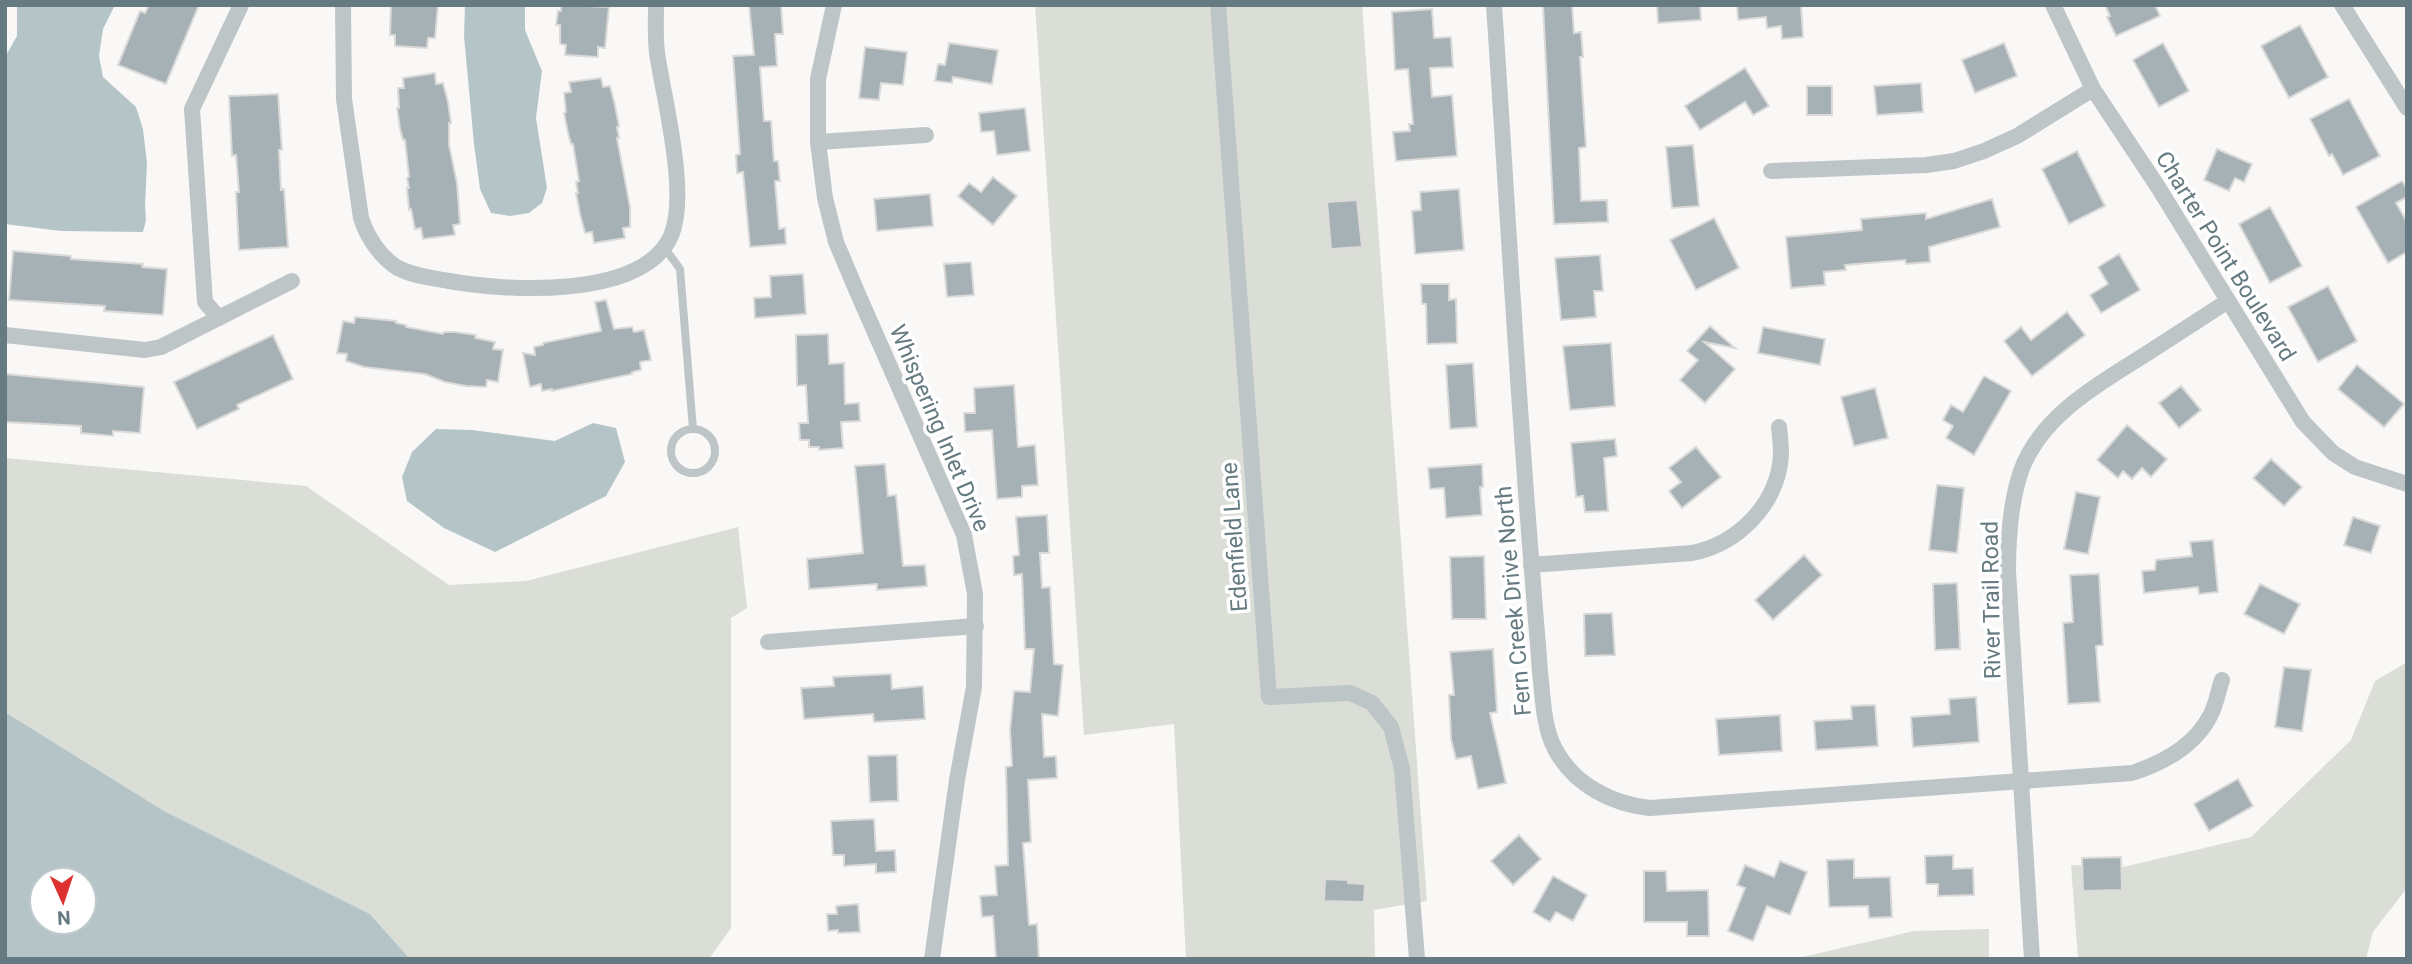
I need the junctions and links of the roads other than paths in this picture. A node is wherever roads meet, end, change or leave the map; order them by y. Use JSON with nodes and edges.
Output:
{"nodes":[{"id":1,"x":241,"y":5,"type":"edge"},
{"id":2,"x":343,"y":5,"type":"edge"},
{"id":3,"x":656,"y":5,"type":"edge"},
{"id":4,"x":834,"y":5,"type":"edge"},
{"id":5,"x":1218,"y":5,"type":"edge"},
{"id":6,"x":1494,"y":5,"type":"edge"},
{"id":7,"x":2053,"y":5,"type":"edge"},
{"id":8,"x":2342,"y":5,"type":"edge"},
{"id":9,"x":2093,"y":89,"type":"junction"},
{"id":10,"x":2407,"y":108,"type":"edge"},
{"id":11,"x":926,"y":135,"type":"dead end"},
{"id":12,"x":818,"y":142,"type":"junction"},
{"id":13,"x":1771,"y":171,"type":"dead end"},
{"id":14,"x":664,"y":247,"type":"junction"},
{"id":15,"x":292,"y":281,"type":"dead end"},
{"id":16,"x":2228,"y":301,"type":"junction"},
{"id":17,"x":219,"y":318,"type":"junction"},
{"id":18,"x":5,"y":335,"type":"edge"},
{"id":19,"x":1779,"y":428,"type":"dead end"},
{"id":20,"x":693,"y":429,"type":"junction"},
{"id":21,"x":2407,"y":484,"type":"edge"},
{"id":22,"x":1531,"y":565,"type":"junction"},
{"id":23,"x":976,"y":626,"type":"junction"},
{"id":24,"x":768,"y":642,"type":"dead end"},
{"id":25,"x":2222,"y":680,"type":"dead end"},
{"id":26,"x":2020,"y":781,"type":"junction"},
{"id":27,"x":932,"y":959,"type":"edge"},
{"id":28,"x":1417,"y":959,"type":"edge"},
{"id":29,"x":2032,"y":959,"type":"edge"}],
"edges":[{"from":1,"to":17,"type":"street"},
{"from":2,"to":14,"type":"street"},
{"from":3,"to":14,"type":"street"},
{"from":4,"to":12,"type":"street","name":"Whispering Inlet Drive"},
{"from":5,"to":28,"type":"street","name":"Edenfield Lane"},
{"from":6,"to":22,"type":"street","name":"Fern Creek Drive North"},
{"from":7,"to":9,"type":"street","name":"Charter Point Boulevard"},
{"from":8,"to":10,"type":"street"},
{"from":9,"to":13,"type":"street"},
{"from":9,"to":16,"type":"street","name":"Charter Point Boulevard"},
{"from":11,"to":12,"type":"street"},
{"from":12,"to":23,"type":"street","name":"Whispering Inlet Drive"},
{"from":14,"to":20,"type":"lane"},
{"from":15,"to":17,"type":"street"},
{"from":16,"to":21,"type":"street","name":"Charter Point Boulevard"},
{"from":16,"to":26,"type":"street","name":"River Trail Road"},
{"from":17,"to":18,"type":"street"},
{"from":19,"to":22,"type":"street"},
{"from":20,"to":20,"type":"lane"},
{"from":22,"to":26,"type":"street","name":"Fern Creek Drive North"},
{"from":23,"to":24,"type":"street"},
{"from":23,"to":27,"type":"street","name":"Whispering Inlet Drive"},
{"from":25,"to":26,"type":"street","name":"Fern Creek Drive North"},
{"from":26,"to":29,"type":"street","name":"River Trail Road"}]}
